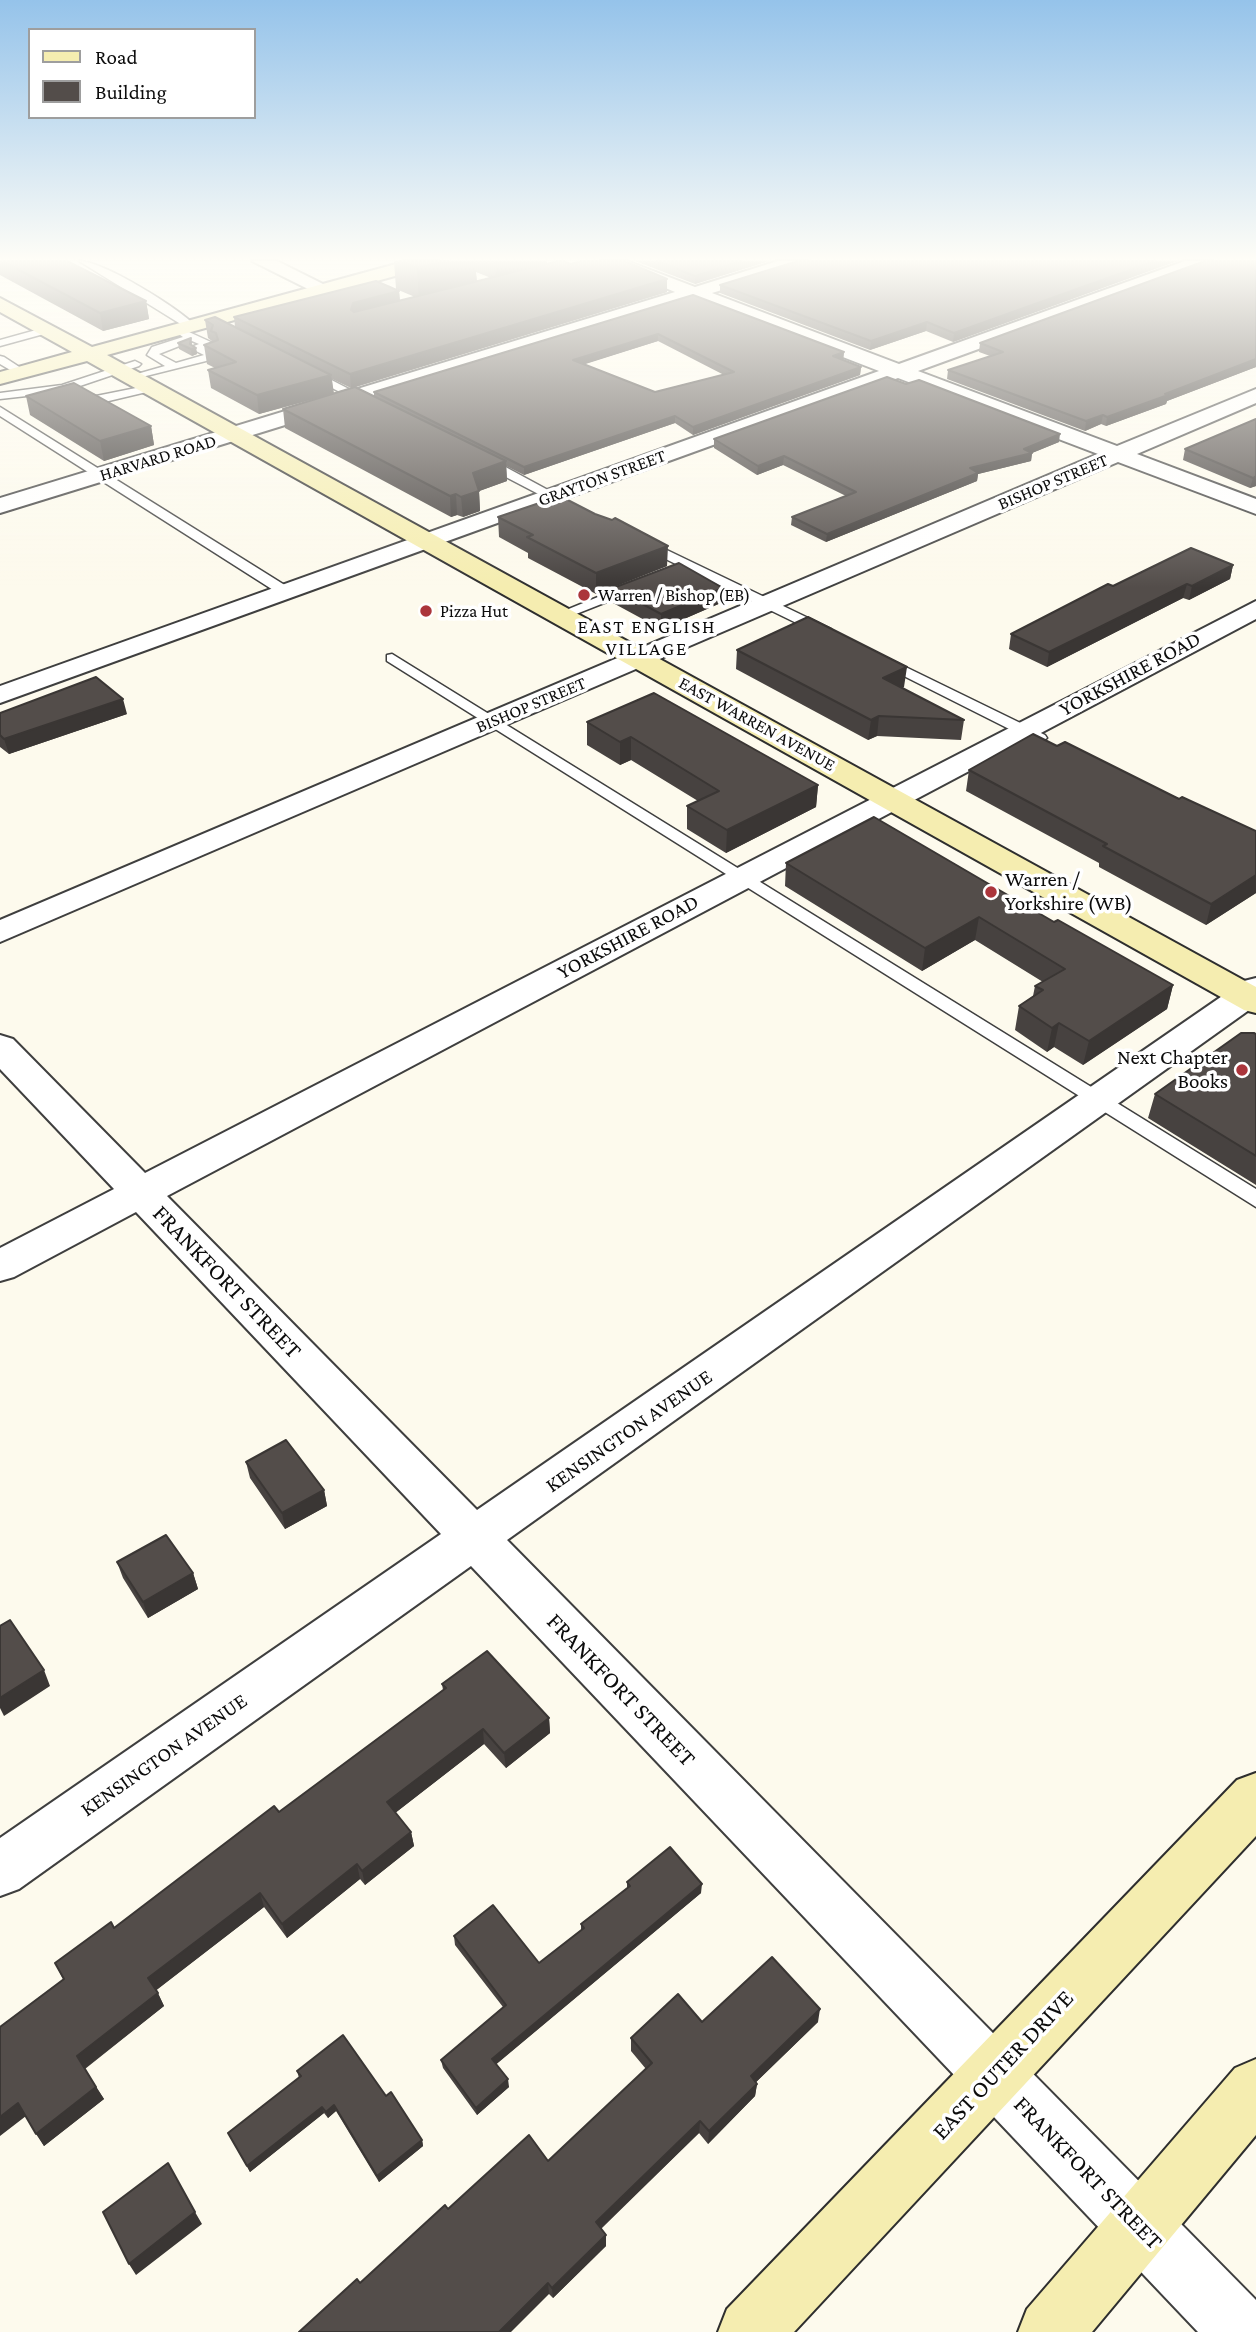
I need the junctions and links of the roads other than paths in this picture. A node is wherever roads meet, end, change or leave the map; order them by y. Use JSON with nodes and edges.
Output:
{"nodes":[{"id":1,"x":17,"y":370,"type":"edge"},
{"id":2,"x":29,"y":370,"type":"edge"},
{"id":3,"x":118,"y":370,"type":"edge"},
{"id":4,"x":141,"y":370,"type":"edge"},
{"id":5,"x":166,"y":370,"type":"edge"},
{"id":6,"x":303,"y":370,"type":"edge"},
{"id":7,"x":443,"y":370,"type":"edge"},
{"id":8,"x":896,"y":370,"type":"edge"},
{"id":9,"x":902,"y":370,"type":"edge"},
{"id":10,"x":899,"y":371,"type":"junction"},
{"id":11,"x":21,"y":372,"type":"junction"},
{"id":12,"x":0,"y":378,"type":"edge"},
{"id":13,"x":135,"y":379,"type":"junction"},
{"id":14,"x":64,"y":388,"type":"junction"},
{"id":15,"x":0,"y":396,"type":"edge"},
{"id":16,"x":357,"y":396,"type":"junction"},
{"id":17,"x":1256,"y":396,"type":"edge"},
{"id":18,"x":381,"y":409,"type":"edge"},
{"id":19,"x":0,"y":411,"type":"edge"},
{"id":20,"x":234,"y":434,"type":"junction"},
{"id":21,"x":467,"y":452,"type":"edge"},
{"id":22,"x":1118,"y":454,"type":"junction"},
{"id":23,"x":101,"y":475,"type":"junction"},
{"id":24,"x":553,"y":496,"type":"junction"},
{"id":25,"x":0,"y":506,"type":"edge"},
{"id":26,"x":1256,"y":507,"type":"edge"},
{"id":27,"x":427,"y":541,"type":"junction"},
{"id":28,"x":646,"y":544,"type":"edge"},
{"id":29,"x":286,"y":592,"type":"junction"},
{"id":30,"x":765,"y":605,"type":"junction"},
{"id":31,"x":1256,"y":608,"type":"edge"},
{"id":32,"x":561,"y":615,"type":"junction"},
{"id":33,"x":842,"y":640,"type":"edge"},
{"id":34,"x":866,"y":652,"type":"edge"},
{"id":35,"x":392,"y":658,"type":"dead end"},
{"id":36,"x":640,"y":659,"type":"junction"},
{"id":37,"x":0,"y":695,"type":"edge"},
{"id":38,"x":494,"y":721,"type":"junction"},
{"id":39,"x":1036,"y":737,"type":"junction"},
{"id":40,"x":892,"y":799,"type":"junction"},
{"id":41,"x":742,"y":878,"type":"junction"},
{"id":42,"x":0,"y":932,"type":"edge"},
{"id":43,"x":1252,"y":995,"type":"edge"},
{"id":44,"x":0,"y":1047,"type":"edge"},
{"id":45,"x":1097,"y":1101,"type":"junction"},
{"id":46,"x":140,"y":1193,"type":"junction"},
{"id":47,"x":1256,"y":1199,"type":"edge"},
{"id":48,"x":0,"y":1266,"type":"edge"},
{"id":49,"x":475,"y":1539,"type":"junction"},
{"id":50,"x":1256,"y":1798,"type":"edge"},
{"id":51,"x":0,"y":1870,"type":"edge"},
{"id":52,"x":994,"y":2074,"type":"junction"},
{"id":53,"x":1256,"y":2089,"type":"edge"},
{"id":54,"x":1140,"y":2227,"type":"junction"},
{"id":55,"x":750,"y":2332,"type":"edge"},
{"id":56,"x":1050,"y":2332,"type":"edge"},
{"id":57,"x":1242,"y":2332,"type":"edge"}],
"edges":[{"from":1,"to":11,"type":"lane"},
{"from":2,"to":11,"type":"main road"},
{"from":3,"to":13,"type":"main road","name":"EAST WARREN AVENUE"},
{"from":4,"to":13,"type":"lane"},
{"from":5,"to":13,"type":"lane"},
{"from":6,"to":16,"type":"lane"},
{"from":7,"to":16,"type":"street","name":"HARVARD ROAD"},
{"from":8,"to":10,"type":"street"},
{"from":9,"to":10,"type":"street","name":"GRAYTON STREET"},
{"from":10,"to":22,"type":"street"},
{"from":10,"to":24,"type":"street","name":"GRAYTON STREET"},
{"from":11,"to":12,"type":"main road"},
{"from":13,"to":14,"type":"lane"},
{"from":13,"to":14,"type":"lane"},
{"from":13,"to":20,"type":"main road","name":"EAST WARREN AVENUE"},
{"from":14,"to":15,"type":"lane"},
{"from":16,"to":18,"type":"lane"},
{"from":16,"to":20,"type":"street","name":"HARVARD ROAD"},
{"from":17,"to":22,"type":"street","name":"BISHOP STREET"},
{"from":19,"to":23,"type":"lane"},
{"from":20,"to":23,"type":"street","name":"HARVARD ROAD"},
{"from":20,"to":27,"type":"main road","name":"EAST WARREN AVENUE"},
{"from":21,"to":24,"type":"lane"},
{"from":22,"to":26,"type":"street"},
{"from":22,"to":30,"type":"street","name":"BISHOP STREET"},
{"from":23,"to":25,"type":"street","name":"HARVARD ROAD"},
{"from":23,"to":29,"type":"lane"},
{"from":24,"to":27,"type":"street","name":"GRAYTON STREET"},
{"from":27,"to":29,"type":"street","name":"GRAYTON STREET"},
{"from":27,"to":32,"type":"main road","name":"EAST WARREN AVENUE"},
{"from":28,"to":30,"type":"lane"},
{"from":29,"to":37,"type":"street","name":"GRAYTON STREET"},
{"from":30,"to":32,"type":"lane"},
{"from":30,"to":33,"type":"lane"},
{"from":30,"to":36,"type":"street","name":"BISHOP STREET"},
{"from":31,"to":39,"type":"street","name":"YORKSHIRE ROAD"},
{"from":32,"to":36,"type":"main road","name":"EAST WARREN AVENUE"},
{"from":34,"to":39,"type":"lane"},
{"from":35,"to":38,"type":"lane"},
{"from":36,"to":38,"type":"street","name":"BISHOP STREET"},
{"from":36,"to":40,"type":"main road","name":"EAST WARREN AVENUE"},
{"from":38,"to":41,"type":"lane"},
{"from":38,"to":42,"type":"street","name":"BISHOP STREET"},
{"from":39,"to":40,"type":"street","name":"YORKSHIRE ROAD"},
{"from":40,"to":41,"type":"street","name":"YORKSHIRE ROAD"},
{"from":40,"to":43,"type":"main road","name":"EAST WARREN AVENUE"},
{"from":41,"to":45,"type":"lane"},
{"from":41,"to":46,"type":"street","name":"YORKSHIRE ROAD"},
{"from":43,"to":45,"type":"street","name":"KENSINGTON AVENUE"},
{"from":44,"to":46,"type":"street","name":"FRANKFORT STREET"},
{"from":45,"to":47,"type":"lane"},
{"from":45,"to":49,"type":"street","name":"KENSINGTON AVENUE"},
{"from":46,"to":48,"type":"street","name":"YORKSHIRE ROAD"},
{"from":46,"to":49,"type":"street","name":"FRANKFORT STREET"},
{"from":49,"to":51,"type":"street","name":"KENSINGTON AVENUE"},
{"from":49,"to":52,"type":"street","name":"FRANKFORT STREET"},
{"from":50,"to":52,"type":"main road","name":"EAST OUTER DRIVE"},
{"from":52,"to":54,"type":"street","name":"FRANKFORT STREET"},
{"from":52,"to":55,"type":"main road","name":"EAST OUTER DRIVE"},
{"from":53,"to":54,"type":"main road"},
{"from":54,"to":56,"type":"main road"},
{"from":54,"to":57,"type":"street","name":"FRANKFORT STREET"}]}
